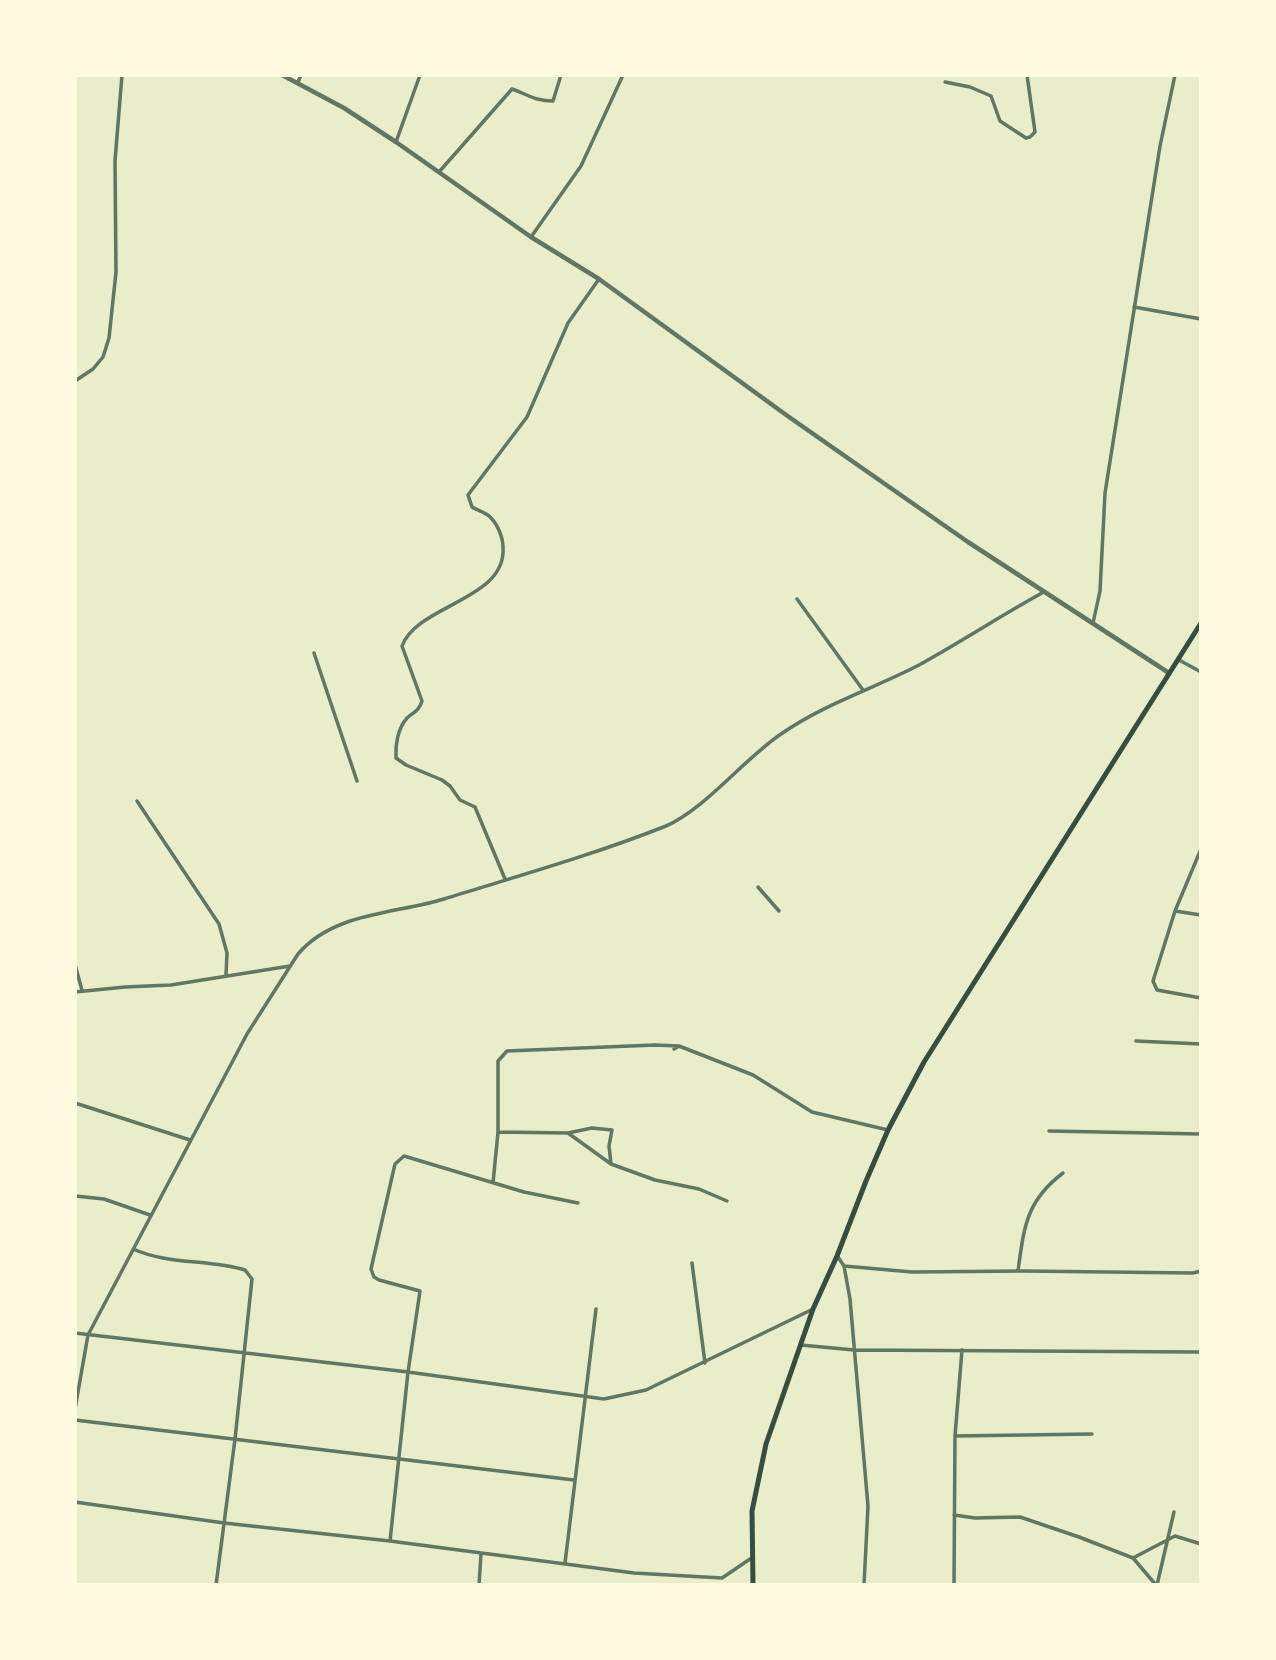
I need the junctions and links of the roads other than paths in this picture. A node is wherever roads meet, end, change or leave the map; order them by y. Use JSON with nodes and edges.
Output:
{"nodes":[{"id":1,"x":122,"y":75,"type":"edge"},
{"id":2,"x":282,"y":75,"type":"edge"},
{"id":3,"x":301,"y":75,"type":"edge"},
{"id":4,"x":420,"y":75,"type":"edge"},
{"id":5,"x":561,"y":75,"type":"edge"},
{"id":6,"x":623,"y":75,"type":"edge"},
{"id":7,"x":1027,"y":75,"type":"edge"},
{"id":8,"x":1175,"y":75,"type":"edge"},
{"id":9,"x":298,"y":82,"type":"junction"},
{"id":10,"x":946,"y":82,"type":"dead end"},
{"id":11,"x":396,"y":142,"type":"junction"},
{"id":12,"x":439,"y":172,"type":"junction"},
{"id":13,"x":531,"y":237,"type":"junction"},
{"id":14,"x":599,"y":279,"type":"junction"},
{"id":15,"x":1134,"y":307,"type":"junction"},
{"id":16,"x":1201,"y":319,"type":"edge"},
{"id":17,"x":75,"y":382,"type":"edge"},
{"id":18,"x":1042,"y":593,"type":"junction"},
{"id":19,"x":797,"y":598,"type":"dead end"},
{"id":20,"x":1201,"y":623,"type":"edge"},
{"id":21,"x":1092,"y":625,"type":"junction"},
{"id":22,"x":314,"y":653,"type":"dead end"},
{"id":23,"x":1178,"y":660,"type":"junction"},
{"id":24,"x":1169,"y":673,"type":"junction"},
{"id":25,"x":1201,"y":673,"type":"edge"},
{"id":26,"x":863,"y":690,"type":"junction"},
{"id":27,"x":358,"y":781,"type":"dead end"},
{"id":28,"x":137,"y":801,"type":"dead end"},
{"id":29,"x":1201,"y":849,"type":"edge"},
{"id":30,"x":505,"y":879,"type":"junction"},
{"id":31,"x":758,"y":887,"type":"dead end"},
{"id":32,"x":779,"y":911,"type":"dead end"},
{"id":33,"x":1175,"y":911,"type":"junction"},
{"id":34,"x":1201,"y":915,"type":"edge"},
{"id":35,"x":75,"y":965,"type":"edge"},
{"id":36,"x":290,"y":966,"type":"junction"},
{"id":37,"x":226,"y":975,"type":"junction"},
{"id":38,"x":82,"y":990,"type":"junction"},
{"id":39,"x":75,"y":992,"type":"edge"},
{"id":40,"x":1201,"y":998,"type":"edge"},
{"id":41,"x":1136,"y":1041,"type":"dead end"},
{"id":42,"x":1201,"y":1044,"type":"edge"},
{"id":43,"x":75,"y":1103,"type":"edge"},
{"id":44,"x":888,"y":1130,"type":"junction"},
{"id":45,"x":1049,"y":1131,"type":"dead end"},
{"id":46,"x":498,"y":1132,"type":"junction"},
{"id":47,"x":568,"y":1133,"type":"junction"},
{"id":48,"x":1201,"y":1134,"type":"edge"},
{"id":49,"x":190,"y":1140,"type":"junction"},
{"id":50,"x":611,"y":1164,"type":"junction"},
{"id":51,"x":1063,"y":1173,"type":"dead end"},
{"id":52,"x":493,"y":1182,"type":"junction"},
{"id":53,"x":75,"y":1196,"type":"edge"},
{"id":54,"x":727,"y":1201,"type":"dead end"},
{"id":55,"x":578,"y":1203,"type":"dead end"},
{"id":56,"x":150,"y":1215,"type":"junction"},
{"id":57,"x":133,"y":1249,"type":"junction"},
{"id":58,"x":837,"y":1256,"type":"junction"},
{"id":59,"x":692,"y":1263,"type":"dead end"},
{"id":60,"x":844,"y":1266,"type":"junction"},
{"id":61,"x":1018,"y":1271,"type":"junction"},
{"id":62,"x":1201,"y":1271,"type":"edge"},
{"id":63,"x":596,"y":1309,"type":"dead end"},
{"id":64,"x":813,"y":1309,"type":"junction"},
{"id":65,"x":75,"y":1333,"type":"edge"},
{"id":66,"x":88,"y":1335,"type":"junction"},
{"id":67,"x":800,"y":1345,"type":"junction"},
{"id":68,"x":854,"y":1350,"type":"junction"},
{"id":69,"x":962,"y":1350,"type":"junction"},
{"id":70,"x":245,"y":1352,"type":"junction"},
{"id":71,"x":1201,"y":1352,"type":"edge"},
{"id":72,"x":705,"y":1363,"type":"junction"},
{"id":73,"x":408,"y":1372,"type":"junction"},
{"id":74,"x":584,"y":1396,"type":"junction"},
{"id":75,"x":75,"y":1409,"type":"edge"},
{"id":76,"x":75,"y":1420,"type":"edge"},
{"id":77,"x":1092,"y":1434,"type":"dead end"},
{"id":78,"x":955,"y":1436,"type":"junction"},
{"id":79,"x":236,"y":1439,"type":"junction"},
{"id":80,"x":399,"y":1459,"type":"junction"},
{"id":81,"x":574,"y":1480,"type":"junction"},
{"id":82,"x":75,"y":1502,"type":"edge"},
{"id":83,"x":1174,"y":1513,"type":"dead end"},
{"id":84,"x":954,"y":1515,"type":"junction"},
{"id":85,"x":224,"y":1523,"type":"junction"},
{"id":86,"x":390,"y":1541,"type":"junction"},
{"id":87,"x":1167,"y":1542,"type":"junction"},
{"id":88,"x":1201,"y":1544,"type":"edge"},
{"id":89,"x":481,"y":1554,"type":"junction"},
{"id":90,"x":753,"y":1557,"type":"junction"},
{"id":91,"x":1133,"y":1558,"type":"junction"},
{"id":92,"x":565,"y":1563,"type":"junction"},
{"id":93,"x":722,"y":1578,"type":"junction"},
{"id":94,"x":216,"y":1585,"type":"edge"},
{"id":95,"x":479,"y":1585,"type":"edge"},
{"id":96,"x":728,"y":1585,"type":"edge"},
{"id":97,"x":754,"y":1585,"type":"edge"},
{"id":98,"x":864,"y":1585,"type":"edge"},
{"id":99,"x":954,"y":1585,"type":"edge"},
{"id":100,"x":1156,"y":1585,"type":"edge"}],
"edges":[{"from":1,"to":17,"type":"street"},
{"from":2,"to":9,"type":"street"},
{"from":3,"to":9,"type":"street"},
{"from":4,"to":11,"type":"street"},
{"from":5,"to":12,"type":"street"},
{"from":6,"to":13,"type":"street"},
{"from":7,"to":10,"type":"street"},
{"from":8,"to":15,"type":"street"},
{"from":9,"to":11,"type":"street"},
{"from":11,"to":12,"type":"street"},
{"from":12,"to":13,"type":"street"},
{"from":13,"to":14,"type":"street"},
{"from":14,"to":18,"type":"street"},
{"from":14,"to":30,"type":"street"},
{"from":15,"to":16,"type":"street"},
{"from":15,"to":21,"type":"street"},
{"from":18,"to":21,"type":"street"},
{"from":18,"to":26,"type":"street"},
{"from":19,"to":26,"type":"street"},
{"from":20,"to":23,"type":"main road"},
{"from":21,"to":24,"type":"street"},
{"from":22,"to":27,"type":"street"},
{"from":23,"to":24,"type":"main road"},
{"from":23,"to":25,"type":"street"},
{"from":24,"to":44,"type":"main road"},
{"from":26,"to":30,"type":"street"},
{"from":28,"to":37,"type":"street"},
{"from":29,"to":33,"type":"street"},
{"from":30,"to":36,"type":"street"},
{"from":31,"to":32,"type":"street"},
{"from":33,"to":34,"type":"street"},
{"from":33,"to":40,"type":"street"},
{"from":35,"to":38,"type":"street"},
{"from":36,"to":37,"type":"street"},
{"from":36,"to":49,"type":"street"},
{"from":37,"to":38,"type":"street"},
{"from":38,"to":39,"type":"street"},
{"from":41,"to":42,"type":"street"},
{"from":43,"to":49,"type":"street"},
{"from":44,"to":46,"type":"street"},
{"from":44,"to":58,"type":"main road"},
{"from":45,"to":48,"type":"street"},
{"from":46,"to":47,"type":"street"},
{"from":46,"to":52,"type":"street"},
{"from":47,"to":50,"type":"street"},
{"from":47,"to":50,"type":"street"},
{"from":49,"to":56,"type":"street"},
{"from":50,"to":54,"type":"street"},
{"from":51,"to":61,"type":"street"},
{"from":52,"to":55,"type":"street"},
{"from":52,"to":73,"type":"street"},
{"from":53,"to":56,"type":"street"},
{"from":56,"to":57,"type":"street"},
{"from":57,"to":66,"type":"street"},
{"from":57,"to":70,"type":"street"},
{"from":58,"to":60,"type":"street"},
{"from":58,"to":64,"type":"main road"},
{"from":59,"to":72,"type":"street"},
{"from":60,"to":61,"type":"street"},
{"from":60,"to":68,"type":"street"},
{"from":61,"to":62,"type":"street"},
{"from":63,"to":74,"type":"street"},
{"from":64,"to":67,"type":"main road"},
{"from":64,"to":72,"type":"street"},
{"from":65,"to":66,"type":"street"},
{"from":66,"to":70,"type":"street"},
{"from":66,"to":75,"type":"street"},
{"from":67,"to":68,"type":"street"},
{"from":67,"to":90,"type":"main road"},
{"from":68,"to":69,"type":"street"},
{"from":68,"to":98,"type":"street"},
{"from":69,"to":71,"type":"street"},
{"from":69,"to":78,"type":"street"},
{"from":70,"to":73,"type":"street"},
{"from":70,"to":79,"type":"street"},
{"from":72,"to":74,"type":"street"},
{"from":73,"to":74,"type":"street"},
{"from":73,"to":80,"type":"street"},
{"from":74,"to":81,"type":"street"},
{"from":76,"to":79,"type":"street"},
{"from":77,"to":78,"type":"street"},
{"from":78,"to":84,"type":"street"},
{"from":79,"to":80,"type":"street"},
{"from":79,"to":85,"type":"street"},
{"from":80,"to":81,"type":"street"},
{"from":80,"to":86,"type":"street"},
{"from":81,"to":92,"type":"street"},
{"from":82,"to":85,"type":"street"},
{"from":83,"to":87,"type":"street"},
{"from":84,"to":91,"type":"street"},
{"from":84,"to":99,"type":"street"},
{"from":85,"to":86,"type":"street"},
{"from":85,"to":94,"type":"street"},
{"from":86,"to":89,"type":"street"},
{"from":87,"to":88,"type":"street"},
{"from":87,"to":91,"type":"street"},
{"from":87,"to":100,"type":"street"},
{"from":89,"to":92,"type":"street"},
{"from":89,"to":95,"type":"street"},
{"from":90,"to":93,"type":"street"},
{"from":90,"to":97,"type":"main road"},
{"from":91,"to":100,"type":"street"},
{"from":92,"to":93,"type":"street"},
{"from":93,"to":96,"type":"street"}]}
